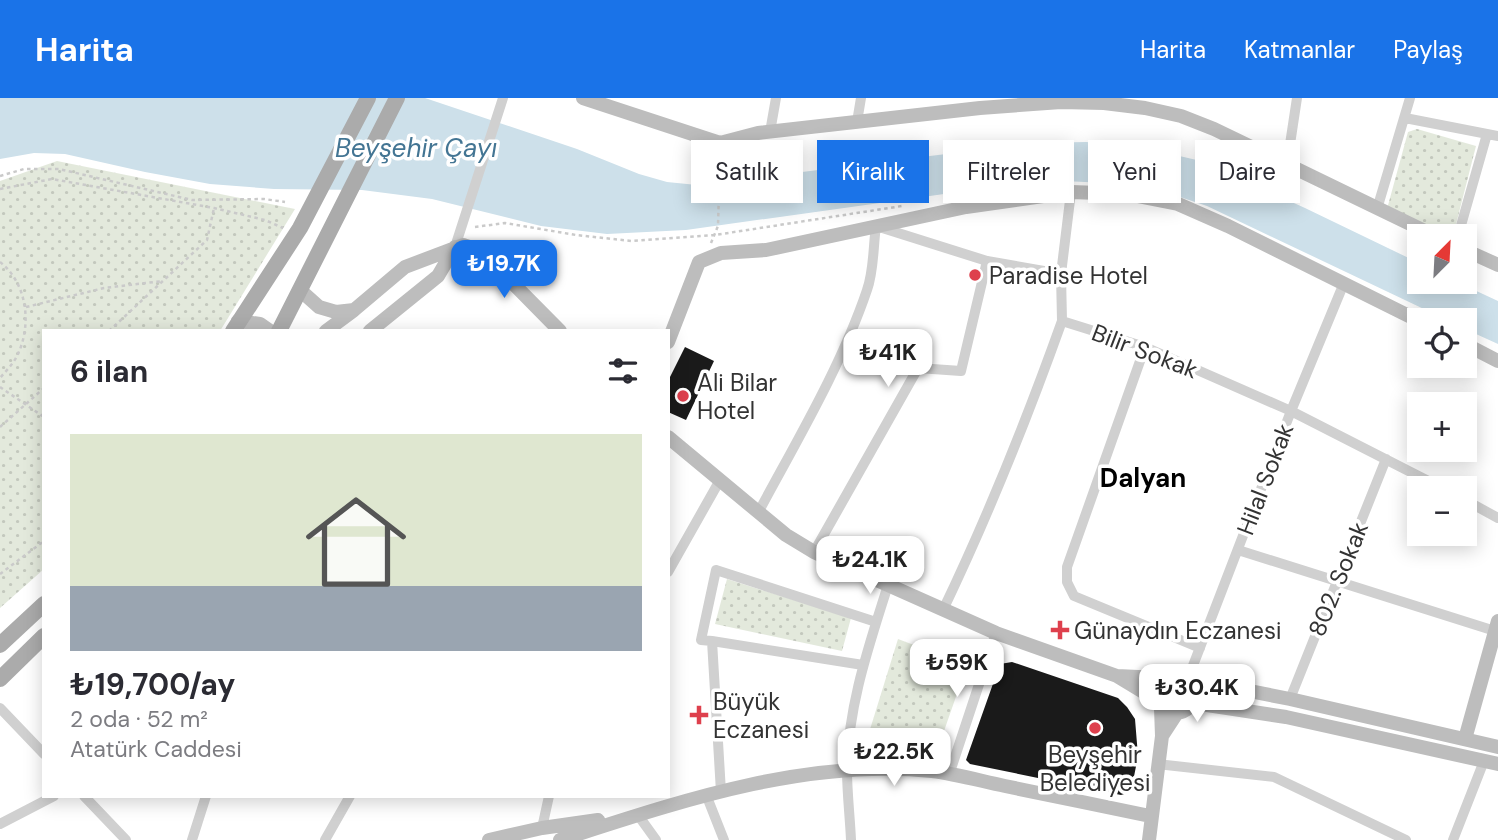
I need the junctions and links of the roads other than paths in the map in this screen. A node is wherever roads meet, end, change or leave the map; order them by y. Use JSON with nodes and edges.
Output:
{"nodes":[{"id":1,"x":368,"y":98,"type":"edge"},
{"id":2,"x":397,"y":98,"type":"edge"},
{"id":3,"x":583,"y":98,"type":"edge"},
{"id":4,"x":776,"y":98,"type":"edge"},
{"id":5,"x":861,"y":98,"type":"edge"},
{"id":6,"x":1297,"y":98,"type":"edge"},
{"id":7,"x":1410,"y":98,"type":"edge"},
{"id":8,"x":501,"y":102,"type":"edge"},
{"id":9,"x":981,"y":103,"type":"edge"},
{"id":10,"x":1405,"y":118,"type":"junction"},
{"id":11,"x":857,"y":122,"type":"junction"},
{"id":12,"x":770,"y":132,"type":"junction"},
{"id":13,"x":1493,"y":135,"type":"edge"},
{"id":14,"x":1235,"y":140,"type":"edge"},
{"id":15,"x":1291,"y":140,"type":"edge"},
{"id":16,"x":1300,"y":170,"type":"edge"},
{"id":17,"x":1074,"y":192,"type":"edge"},
{"id":18,"x":994,"y":203,"type":"edge"},
{"id":19,"x":1070,"y":203,"type":"edge"},
{"id":20,"x":1377,"y":209,"type":"junction"},
{"id":21,"x":1410,"y":224,"type":"edge"},
{"id":22,"x":1462,"y":224,"type":"edge"},
{"id":23,"x":876,"y":226,"type":"junction"},
{"id":24,"x":455,"y":247,"type":"junction"},
{"id":25,"x":1477,"y":255,"type":"edge"},
{"id":26,"x":987,"y":261,"type":"junction"},
{"id":27,"x":1498,"y":265,"type":"edge"},
{"id":28,"x":1061,"y":274,"type":"junction"},
{"id":29,"x":1344,"y":283,"type":"junction"},
{"id":30,"x":300,"y":290,"type":"junction"},
{"id":31,"x":354,"y":310,"type":"junction"},
{"id":32,"x":1407,"y":315,"type":"edge"},
{"id":33,"x":1062,"y":321,"type":"junction"},
{"id":34,"x":235,"y":326,"type":"edge"},
{"id":35,"x":267,"y":329,"type":"edge"},
{"id":36,"x":280,"y":329,"type":"edge"},
{"id":37,"x":329,"y":329,"type":"edge"},
{"id":38,"x":372,"y":329,"type":"edge"},
{"id":39,"x":558,"y":329,"type":"edge"},
{"id":40,"x":670,"y":337,"type":"edge"},
{"id":41,"x":1145,"y":347,"type":"junction"},
{"id":42,"x":1477,"y":350,"type":"edge"},
{"id":43,"x":1498,"y":361,"type":"edge"},
{"id":44,"x":1291,"y":411,"type":"junction"},
{"id":45,"x":670,"y":439,"type":"edge"},
{"id":46,"x":1386,"y":459,"type":"junction"},
{"id":47,"x":1419,"y":476,"type":"edge"},
{"id":48,"x":720,"y":480,"type":"junction"},
{"id":49,"x":1477,"y":507,"type":"edge"},
{"id":50,"x":758,"y":513,"type":"junction"},
{"id":51,"x":1498,"y":518,"type":"edge"},
{"id":52,"x":1238,"y":550,"type":"junction"},
{"id":53,"x":814,"y":552,"type":"junction"},
{"id":54,"x":670,"y":568,"type":"edge"},
{"id":55,"x":1337,"y":581,"type":"junction"},
{"id":56,"x":888,"y":585,"type":"junction"},
{"id":57,"x":42,"y":606,"type":"edge"},
{"id":58,"x":943,"y":610,"type":"junction"},
{"id":59,"x":876,"y":622,"type":"junction"},
{"id":60,"x":1497,"y":626,"type":"edge"},
{"id":61,"x":996,"y":633,"type":"junction"},
{"id":62,"x":42,"y":638,"type":"edge"},
{"id":63,"x":712,"y":641,"type":"junction"},
{"id":64,"x":0,"y":645,"type":"edge"},
{"id":65,"x":1200,"y":648,"type":"junction"},
{"id":66,"x":863,"y":665,"type":"junction"},
{"id":67,"x":1117,"y":676,"type":"junction"},
{"id":68,"x":1159,"y":678,"type":"junction"},
{"id":69,"x":1191,"y":678,"type":"junction"},
{"id":70,"x":0,"y":679,"type":"edge"},
{"id":71,"x":1290,"y":699,"type":"junction"},
{"id":72,"x":1194,"y":703,"type":"junction"},
{"id":73,"x":1158,"y":704,"type":"junction"},
{"id":74,"x":0,"y":708,"type":"edge"},
{"id":75,"x":1177,"y":713,"type":"junction"},
{"id":76,"x":1162,"y":736,"type":"junction"},
{"id":77,"x":1465,"y":739,"type":"junction"},
{"id":78,"x":1498,"y":747,"type":"edge"},
{"id":79,"x":42,"y":752,"type":"edge"},
{"id":80,"x":1491,"y":763,"type":"edge"},
{"id":81,"x":1157,"y":764,"type":"junction"},
{"id":82,"x":847,"y":769,"type":"junction"},
{"id":83,"x":949,"y":775,"type":"junction"},
{"id":84,"x":714,"y":794,"type":"junction"},
{"id":85,"x":50,"y":798,"type":"edge"},
{"id":86,"x":87,"y":798,"type":"edge"},
{"id":87,"x":205,"y":798,"type":"edge"},
{"id":88,"x":349,"y":798,"type":"edge"},
{"id":89,"x":549,"y":798,"type":"edge"},
{"id":90,"x":655,"y":803,"type":"edge"},
{"id":91,"x":638,"y":815,"type":"junction"},
{"id":92,"x":1150,"y":817,"type":"junction"},
{"id":93,"x":0,"y":824,"type":"edge"},
{"id":94,"x":540,"y":834,"type":"edge"},
{"id":95,"x":1395,"y":837,"type":"edge"},
{"id":96,"x":126,"y":840,"type":"edge"},
{"id":97,"x":192,"y":840,"type":"edge"},
{"id":98,"x":325,"y":840,"type":"edge"},
{"id":99,"x":489,"y":840,"type":"edge"},
{"id":100,"x":559,"y":840,"type":"edge"},
{"id":101,"x":656,"y":840,"type":"edge"},
{"id":102,"x":724,"y":840,"type":"edge"},
{"id":103,"x":851,"y":840,"type":"edge"},
{"id":104,"x":1149,"y":840,"type":"edge"},
{"id":105,"x":1406,"y":840,"type":"edge"},
{"id":106,"x":1453,"y":840,"type":"edge"}],
"edges":[{"from":1,"to":34,"type":"main road"},
{"from":2,"to":30,"type":"main road"},
{"from":3,"to":12,"type":"main road"},
{"from":4,"to":12,"type":"street"},
{"from":5,"to":11,"type":"street"},
{"from":6,"to":15,"type":"street"},
{"from":7,"to":10,"type":"street"},
{"from":8,"to":24,"type":"street"},
{"from":9,"to":11,"type":"main road"},
{"from":9,"to":14,"type":"main road"},
{"from":10,"to":13,"type":"street"},
{"from":10,"to":20,"type":"street"},
{"from":11,"to":12,"type":"main road"},
{"from":13,"to":22,"type":"street"},
{"from":16,"to":20,"type":"main road"},
{"from":17,"to":29,"type":"main road"},
{"from":18,"to":23,"type":"main road"},
{"from":19,"to":28,"type":"street","name":"Bilir Sokak"},
{"from":20,"to":21,"type":"main road"},
{"from":23,"to":26,"type":"street"},
{"from":23,"to":40,"type":"main road"},
{"from":23,"to":50,"type":"street"},
{"from":24,"to":31,"type":"main road"},
{"from":24,"to":38,"type":"main road"},
{"from":24,"to":39,"type":"main road"},
{"from":25,"to":27,"type":"main road"},
{"from":26,"to":28,"type":"street"},
{"from":26,"to":53,"type":"street"},
{"from":28,"to":33,"type":"street","name":"Bilir Sokak"},
{"from":29,"to":32,"type":"main road"},
{"from":29,"to":44,"type":"street","name":"Hilal Sokak"},
{"from":30,"to":31,"type":"main road"},
{"from":30,"to":36,"type":"main road"},
{"from":31,"to":37,"type":"main road"},
{"from":33,"to":41,"type":"street","name":"Bilir Sokak"},
{"from":33,"to":58,"type":"street"},
{"from":34,"to":35,"type":"main road"},
{"from":41,"to":44,"type":"street","name":"Bilir Sokak"},
{"from":41,"to":65,"type":"street"},
{"from":42,"to":43,"type":"main road"},
{"from":44,"to":46,"type":"street","name":"Bilir Sokak"},
{"from":44,"to":52,"type":"street","name":"Hilal Sokak"},
{"from":45,"to":48,"type":"main road"},
{"from":46,"to":47,"type":"street","name":"Bilir Sokak"},
{"from":46,"to":55,"type":"street","name":"802. Sokak"},
{"from":48,"to":50,"type":"main road"},
{"from":48,"to":54,"type":"street"},
{"from":49,"to":51,"type":"street"},
{"from":50,"to":53,"type":"main road"},
{"from":52,"to":55,"type":"street"},
{"from":52,"to":65,"type":"street","name":"Hilal Sokak"},
{"from":53,"to":56,"type":"main road"},
{"from":55,"to":60,"type":"street"},
{"from":55,"to":71,"type":"street","name":"802. Sokak"},
{"from":56,"to":58,"type":"main road"},
{"from":56,"to":59,"type":"street"},
{"from":57,"to":64,"type":"main road"},
{"from":58,"to":61,"type":"main road"},
{"from":59,"to":63,"type":"street"},
{"from":59,"to":66,"type":"street"},
{"from":60,"to":77,"type":"main road"},
{"from":61,"to":67,"type":"main road"},
{"from":61,"to":83,"type":"street"},
{"from":62,"to":70,"type":"main road"},
{"from":63,"to":66,"type":"street"},
{"from":63,"to":84,"type":"street"},
{"from":65,"to":69,"type":"street","name":"Hilal Sokak"},
{"from":66,"to":82,"type":"street"},
{"from":67,"to":68,"type":"main road"},
{"from":67,"to":73,"type":"main road"},
{"from":68,"to":69,"type":"main road"},
{"from":68,"to":73,"type":"main road"},
{"from":69,"to":71,"type":"main road"},
{"from":69,"to":72,"type":"main road"},
{"from":71,"to":77,"type":"main road"},
{"from":72,"to":75,"type":"main road"},
{"from":72,"to":80,"type":"main road"},
{"from":73,"to":75,"type":"main road"},
{"from":73,"to":76,"type":"main road"},
{"from":74,"to":79,"type":"street"},
{"from":75,"to":76,"type":"main road"},
{"from":76,"to":81,"type":"main road"},
{"from":77,"to":78,"type":"main road"},
{"from":80,"to":106,"type":"street"},
{"from":81,"to":92,"type":"main road"},
{"from":81,"to":95,"type":"street"},
{"from":82,"to":83,"type":"main road"},
{"from":82,"to":84,"type":"main road"},
{"from":82,"to":103,"type":"street"},
{"from":83,"to":92,"type":"main road"},
{"from":84,"to":90,"type":"main road"},
{"from":84,"to":102,"type":"street"},
{"from":85,"to":93,"type":"street"},
{"from":86,"to":96,"type":"street"},
{"from":87,"to":97,"type":"street"},
{"from":88,"to":98,"type":"street"},
{"from":89,"to":94,"type":"street"},
{"from":90,"to":91,"type":"main road"},
{"from":91,"to":94,"type":"main road"},
{"from":91,"to":100,"type":"main road"},
{"from":91,"to":101,"type":"street"},
{"from":92,"to":104,"type":"main road"},
{"from":94,"to":99,"type":"main road"},
{"from":95,"to":105,"type":"street"}]}
